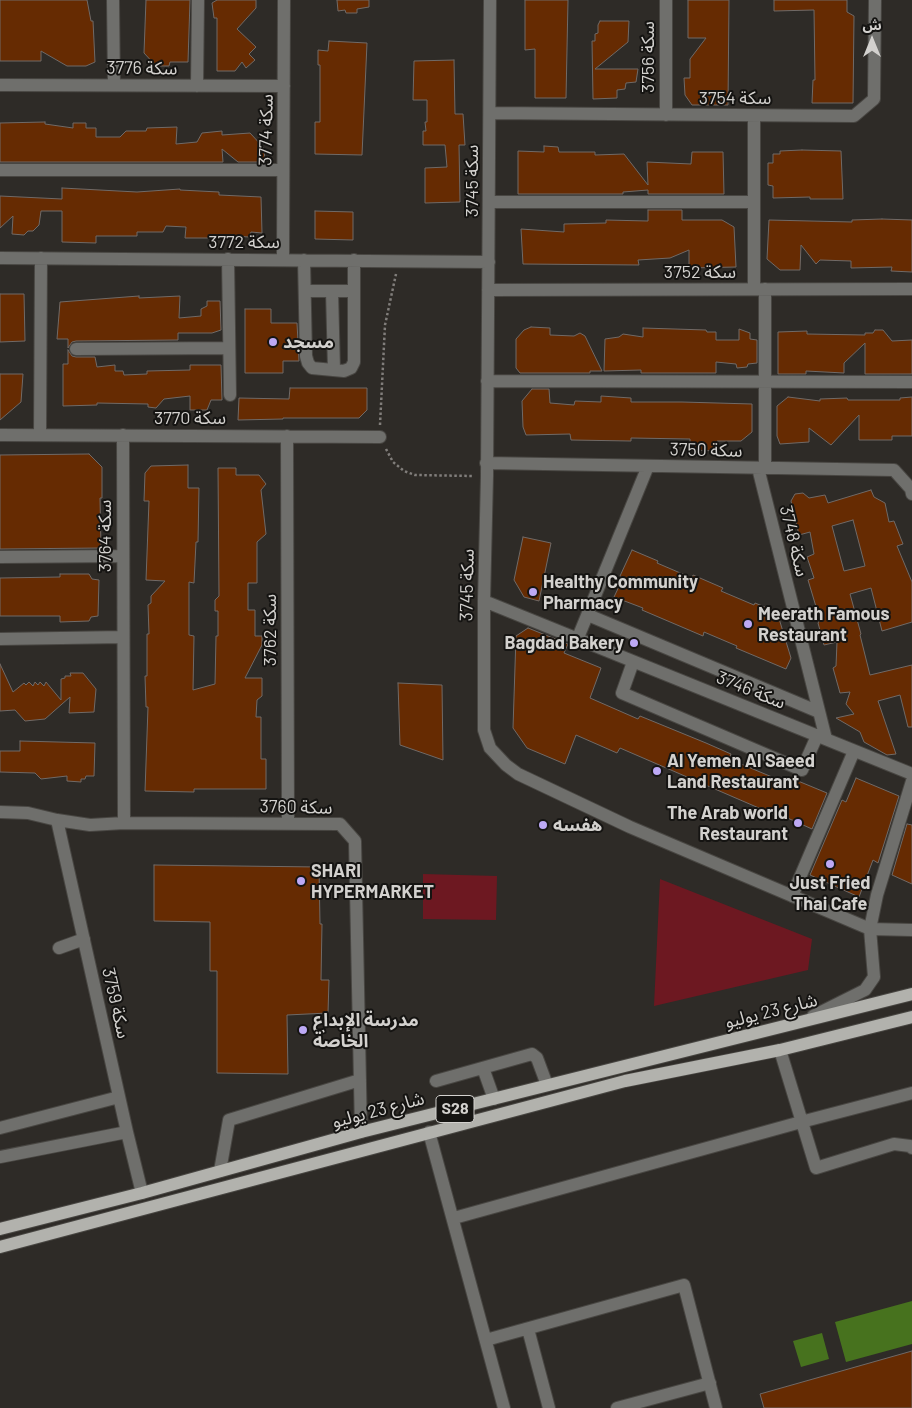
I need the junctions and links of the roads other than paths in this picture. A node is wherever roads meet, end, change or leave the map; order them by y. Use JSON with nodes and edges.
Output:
{"nodes":[{"id":1,"x":113,"y":0,"type":"edge"},
{"id":2,"x":198,"y":0,"type":"edge"},
{"id":3,"x":284,"y":0,"type":"edge"},
{"id":4,"x":490,"y":0,"type":"edge"},
{"id":5,"x":666,"y":0,"type":"edge"},
{"id":6,"x":875,"y":0,"type":"edge"},
{"id":7,"x":0,"y":85,"type":"edge"},
{"id":8,"x":114,"y":85,"type":"junction"},
{"id":9,"x":197,"y":86,"type":"junction"},
{"id":10,"x":284,"y":86,"type":"junction"},
{"id":11,"x":490,"y":113,"type":"junction"},
{"id":12,"x":666,"y":115,"type":"junction"},
{"id":13,"x":754,"y":116,"type":"junction"},
{"id":14,"x":0,"y":170,"type":"edge"},
{"id":15,"x":283,"y":170,"type":"junction"},
{"id":16,"x":489,"y":202,"type":"junction"},
{"id":17,"x":754,"y":202,"type":"junction"},
{"id":18,"x":0,"y":258,"type":"edge"},
{"id":19,"x":41,"y":258,"type":"junction"},
{"id":20,"x":228,"y":259,"type":"junction"},
{"id":21,"x":284,"y":259,"type":"junction"},
{"id":22,"x":304,"y":260,"type":"junction"},
{"id":23,"x":354,"y":260,"type":"junction"},
{"id":24,"x":488,"y":262,"type":"junction"},
{"id":25,"x":760,"y":289,"type":"junction"},
{"id":26,"x":912,"y":289,"type":"edge"},
{"id":27,"x":305,"y":290,"type":"junction"},
{"id":28,"x":488,"y":290,"type":"junction"},
{"id":29,"x":332,"y":291,"type":"junction"},
{"id":30,"x":354,"y":291,"type":"junction"},
{"id":31,"x":230,"y":348,"type":"junction"},
{"id":32,"x":76,"y":349,"type":"dead end"},
{"id":33,"x":334,"y":370,"type":"junction"},
{"id":34,"x":487,"y":381,"type":"junction"},
{"id":35,"x":765,"y":382,"type":"junction"},
{"id":36,"x":912,"y":382,"type":"edge"},
{"id":37,"x":230,"y":396,"type":"dead end"},
{"id":38,"x":0,"y":435,"type":"edge"},
{"id":39,"x":40,"y":435,"type":"junction"},
{"id":40,"x":122,"y":435,"type":"junction"},
{"id":41,"x":287,"y":436,"type":"junction"},
{"id":42,"x":380,"y":437,"type":"road end"},
{"id":43,"x":648,"y":466,"type":"junction"},
{"id":44,"x":761,"y":468,"type":"junction"},
{"id":45,"x":487,"y":469,"type":"junction"},
{"id":46,"x":912,"y":494,"type":"edge"},
{"id":47,"x":122,"y":556,"type":"junction"},
{"id":48,"x":0,"y":557,"type":"edge"},
{"id":49,"x":484,"y":601,"type":"junction"},
{"id":50,"x":588,"y":615,"type":"junction"},
{"id":51,"x":122,"y":637,"type":"junction"},
{"id":52,"x":0,"y":639,"type":"edge"},
{"id":53,"x":577,"y":640,"type":"junction"},
{"id":54,"x":633,"y":662,"type":"junction"},
{"id":55,"x":820,"y":712,"type":"junction"},
{"id":56,"x":822,"y":738,"type":"junction"},
{"id":57,"x":854,"y":751,"type":"junction"},
{"id":58,"x":912,"y":774,"type":"edge"},
{"id":59,"x":912,"y":781,"type":"edge"},
{"id":60,"x":0,"y":812,"type":"edge"},
{"id":61,"x":57,"y":820,"type":"junction"},
{"id":62,"x":124,"y":823,"type":"junction"},
{"id":63,"x":288,"y":824,"type":"junction"},
{"id":64,"x":792,"y":896,"type":"junction"},
{"id":65,"x":870,"y":929,"type":"junction"},
{"id":66,"x":912,"y":931,"type":"edge"},
{"id":67,"x":84,"y":939,"type":"junction"},
{"id":68,"x":59,"y":948,"type":"dead end"},
{"id":69,"x":912,"y":994,"type":"edge"},
{"id":70,"x":912,"y":1017,"type":"edge"},
{"id":71,"x":804,"y":1021,"type":"junction"},
{"id":72,"x":780,"y":1050,"type":"junction"},
{"id":73,"x":484,"y":1068,"type":"junction"},
{"id":74,"x":360,"y":1080,"type":"junction"},
{"id":75,"x":436,"y":1081,"type":"dead end"},
{"id":76,"x":547,"y":1085,"type":"junction"},
{"id":77,"x":912,"y":1093,"type":"edge"},
{"id":78,"x":119,"y":1097,"type":"junction"},
{"id":79,"x":494,"y":1099,"type":"junction"},
{"id":80,"x":801,"y":1122,"type":"junction"},
{"id":81,"x":0,"y":1128,"type":"edge"},
{"id":82,"x":127,"y":1132,"type":"junction"},
{"id":83,"x":361,"y":1132,"type":"junction"},
{"id":84,"x":429,"y":1132,"type":"junction"},
{"id":85,"x":912,"y":1148,"type":"edge"},
{"id":86,"x":0,"y":1156,"type":"edge"},
{"id":87,"x":220,"y":1171,"type":"junction"},
{"id":88,"x":142,"y":1193,"type":"junction"},
{"id":89,"x":454,"y":1218,"type":"junction"},
{"id":90,"x":0,"y":1229,"type":"edge"},
{"id":91,"x":0,"y":1248,"type":"edge"},
{"id":92,"x":528,"y":1329,"type":"junction"},
{"id":93,"x":486,"y":1340,"type":"junction"},
{"id":94,"x":710,"y":1383,"type":"junction"},
{"id":95,"x":504,"y":1408,"type":"edge"},
{"id":96,"x":550,"y":1408,"type":"edge"},
{"id":97,"x":617,"y":1408,"type":"edge"},
{"id":98,"x":716,"y":1408,"type":"edge"}],
"edges":[{"from":1,"to":8,"type":"street"},
{"from":2,"to":9,"type":"street"},
{"from":3,"to":10,"type":"street","name":"سكة 3774"},
{"from":4,"to":11,"type":"street","name":"سكة 3745"},
{"from":5,"to":12,"type":"street","name":"سكة 3756"},
{"from":6,"to":13,"type":"street","name":"سكة 3754"},
{"from":7,"to":8,"type":"street","name":"سكة 3776"},
{"from":8,"to":9,"type":"street","name":"سكة 3776"},
{"from":9,"to":10,"type":"street","name":"سكة 3776"},
{"from":10,"to":15,"type":"street","name":"سكة 3774"},
{"from":11,"to":12,"type":"street","name":"سكة 3754"},
{"from":11,"to":16,"type":"street","name":"سكة 3745"},
{"from":12,"to":13,"type":"street","name":"سكة 3754"},
{"from":13,"to":17,"type":"street","name":"سكة 3748"},
{"from":14,"to":15,"type":"street"},
{"from":15,"to":21,"type":"street","name":"سكة 3774"},
{"from":16,"to":17,"type":"street"},
{"from":16,"to":24,"type":"street","name":"سكة 3745"},
{"from":17,"to":25,"type":"street","name":"سكة 3748"},
{"from":18,"to":19,"type":"street","name":"سكة 3772"},
{"from":19,"to":20,"type":"street","name":"سكة 3772"},
{"from":19,"to":39,"type":"street"},
{"from":20,"to":21,"type":"street","name":"سكة 3772"},
{"from":20,"to":31,"type":"street"},
{"from":21,"to":22,"type":"street","name":"سكة 3772"},
{"from":22,"to":23,"type":"street","name":"سكة 3772"},
{"from":22,"to":27,"type":"street"},
{"from":23,"to":24,"type":"street","name":"سكة 3772"},
{"from":23,"to":30,"type":"street"},
{"from":24,"to":28,"type":"street","name":"سكة 3745"},
{"from":25,"to":26,"type":"street","name":"سكة 3752"},
{"from":25,"to":28,"type":"street","name":"سكة 3752"},
{"from":25,"to":35,"type":"street","name":"سكة 3748"},
{"from":27,"to":29,"type":"street"},
{"from":27,"to":33,"type":"street"},
{"from":28,"to":34,"type":"street","name":"سكة 3745"},
{"from":29,"to":30,"type":"street"},
{"from":29,"to":33,"type":"street"},
{"from":30,"to":33,"type":"street"},
{"from":31,"to":32,"type":"street"},
{"from":31,"to":37,"type":"street"},
{"from":34,"to":35,"type":"street"},
{"from":34,"to":45,"type":"street","name":"سكة 3745"},
{"from":35,"to":36,"type":"street"},
{"from":35,"to":44,"type":"street","name":"سكة 3748"},
{"from":38,"to":39,"type":"street","name":"سكة 3770"},
{"from":39,"to":40,"type":"street","name":"سكة 3770"},
{"from":40,"to":41,"type":"street","name":"سكة 3770"},
{"from":40,"to":47,"type":"street","name":"سكة 3764"},
{"from":41,"to":42,"type":"street","name":"سكة 3770"},
{"from":41,"to":63,"type":"street","name":"سكة 3762"},
{"from":43,"to":44,"type":"street","name":"سكة 3750"},
{"from":43,"to":45,"type":"street","name":"سكة 3750"},
{"from":43,"to":50,"type":"street"},
{"from":44,"to":46,"type":"street","name":"سكة 3750"},
{"from":44,"to":55,"type":"street","name":"سكة 3748"},
{"from":45,"to":49,"type":"street","name":"سكة 3745"},
{"from":47,"to":48,"type":"street"},
{"from":47,"to":51,"type":"street","name":"سكة 3764"},
{"from":49,"to":53,"type":"street","name":"سكة 3746"},
{"from":49,"to":64,"type":"street","name":"سكة 3745"},
{"from":50,"to":53,"type":"street"},
{"from":50,"to":55,"type":"street"},
{"from":51,"to":52,"type":"street"},
{"from":51,"to":62,"type":"street","name":"سكة 3764"},
{"from":53,"to":54,"type":"street","name":"سكة 3746"},
{"from":54,"to":56,"type":"street","name":"سكة 3746"},
{"from":54,"to":56,"type":"street"},
{"from":55,"to":56,"type":"street","name":"سكة 3748"},
{"from":56,"to":57,"type":"street","name":"سكة 3746"},
{"from":57,"to":58,"type":"street","name":"سكة 3746"},
{"from":57,"to":64,"type":"street"},
{"from":59,"to":65,"type":"street"},
{"from":60,"to":61,"type":"street","name":"سكة 3760"},
{"from":61,"to":62,"type":"street","name":"سكة 3760"},
{"from":61,"to":67,"type":"street","name":"سكة 3759"},
{"from":62,"to":63,"type":"street","name":"سكة 3760"},
{"from":63,"to":74,"type":"street","name":"سكة 3760"},
{"from":64,"to":65,"type":"street","name":"سكة 3745"},
{"from":65,"to":66,"type":"street"},
{"from":65,"to":71,"type":"street"},
{"from":67,"to":68,"type":"street"},
{"from":67,"to":78,"type":"street","name":"سكة 3759"},
{"from":69,"to":71,"type":"main road","name":"شارع 23 يوليو","number":"S28"},
{"from":70,"to":72,"type":"main road","name":"شارع 23 يوليو","number":"S28"},
{"from":71,"to":76,"type":"main road","name":"شارع 23 يوليو","number":"S28"},
{"from":72,"to":80,"type":"street"},
{"from":72,"to":84,"type":"main road","name":"شارع 23 يوليو","number":"S28"},
{"from":73,"to":75,"type":"street"},
{"from":73,"to":76,"type":"street"},
{"from":73,"to":79,"type":"street"},
{"from":74,"to":83,"type":"street","name":"سكة 3760"},
{"from":74,"to":87,"type":"street"},
{"from":76,"to":79,"type":"main road","name":"شارع 23 يوليو","number":"S28"},
{"from":77,"to":80,"type":"street"},
{"from":78,"to":81,"type":"street"},
{"from":78,"to":82,"type":"street","name":"سكة 3759"},
{"from":79,"to":83,"type":"main road","name":"شارع 23 يوليو","number":"S28"},
{"from":80,"to":85,"type":"street"},
{"from":80,"to":89,"type":"street"},
{"from":82,"to":86,"type":"street"},
{"from":82,"to":88,"type":"street","name":"سكة 3759"},
{"from":83,"to":87,"type":"main road","name":"شارع 23 يوليو","number":"S28"},
{"from":84,"to":89,"type":"street"},
{"from":84,"to":91,"type":"main road","name":"شارع 23 يوليو","number":"S28"},
{"from":87,"to":88,"type":"main road","name":"شارع 23 يوليو","number":"S28"},
{"from":88,"to":90,"type":"main road","name":"شارع 23 يوليو","number":"S28"},
{"from":89,"to":93,"type":"street"},
{"from":92,"to":93,"type":"street"},
{"from":92,"to":94,"type":"street"},
{"from":92,"to":96,"type":"street"},
{"from":93,"to":95,"type":"street"},
{"from":94,"to":97,"type":"street"},
{"from":94,"to":98,"type":"street"}]}
